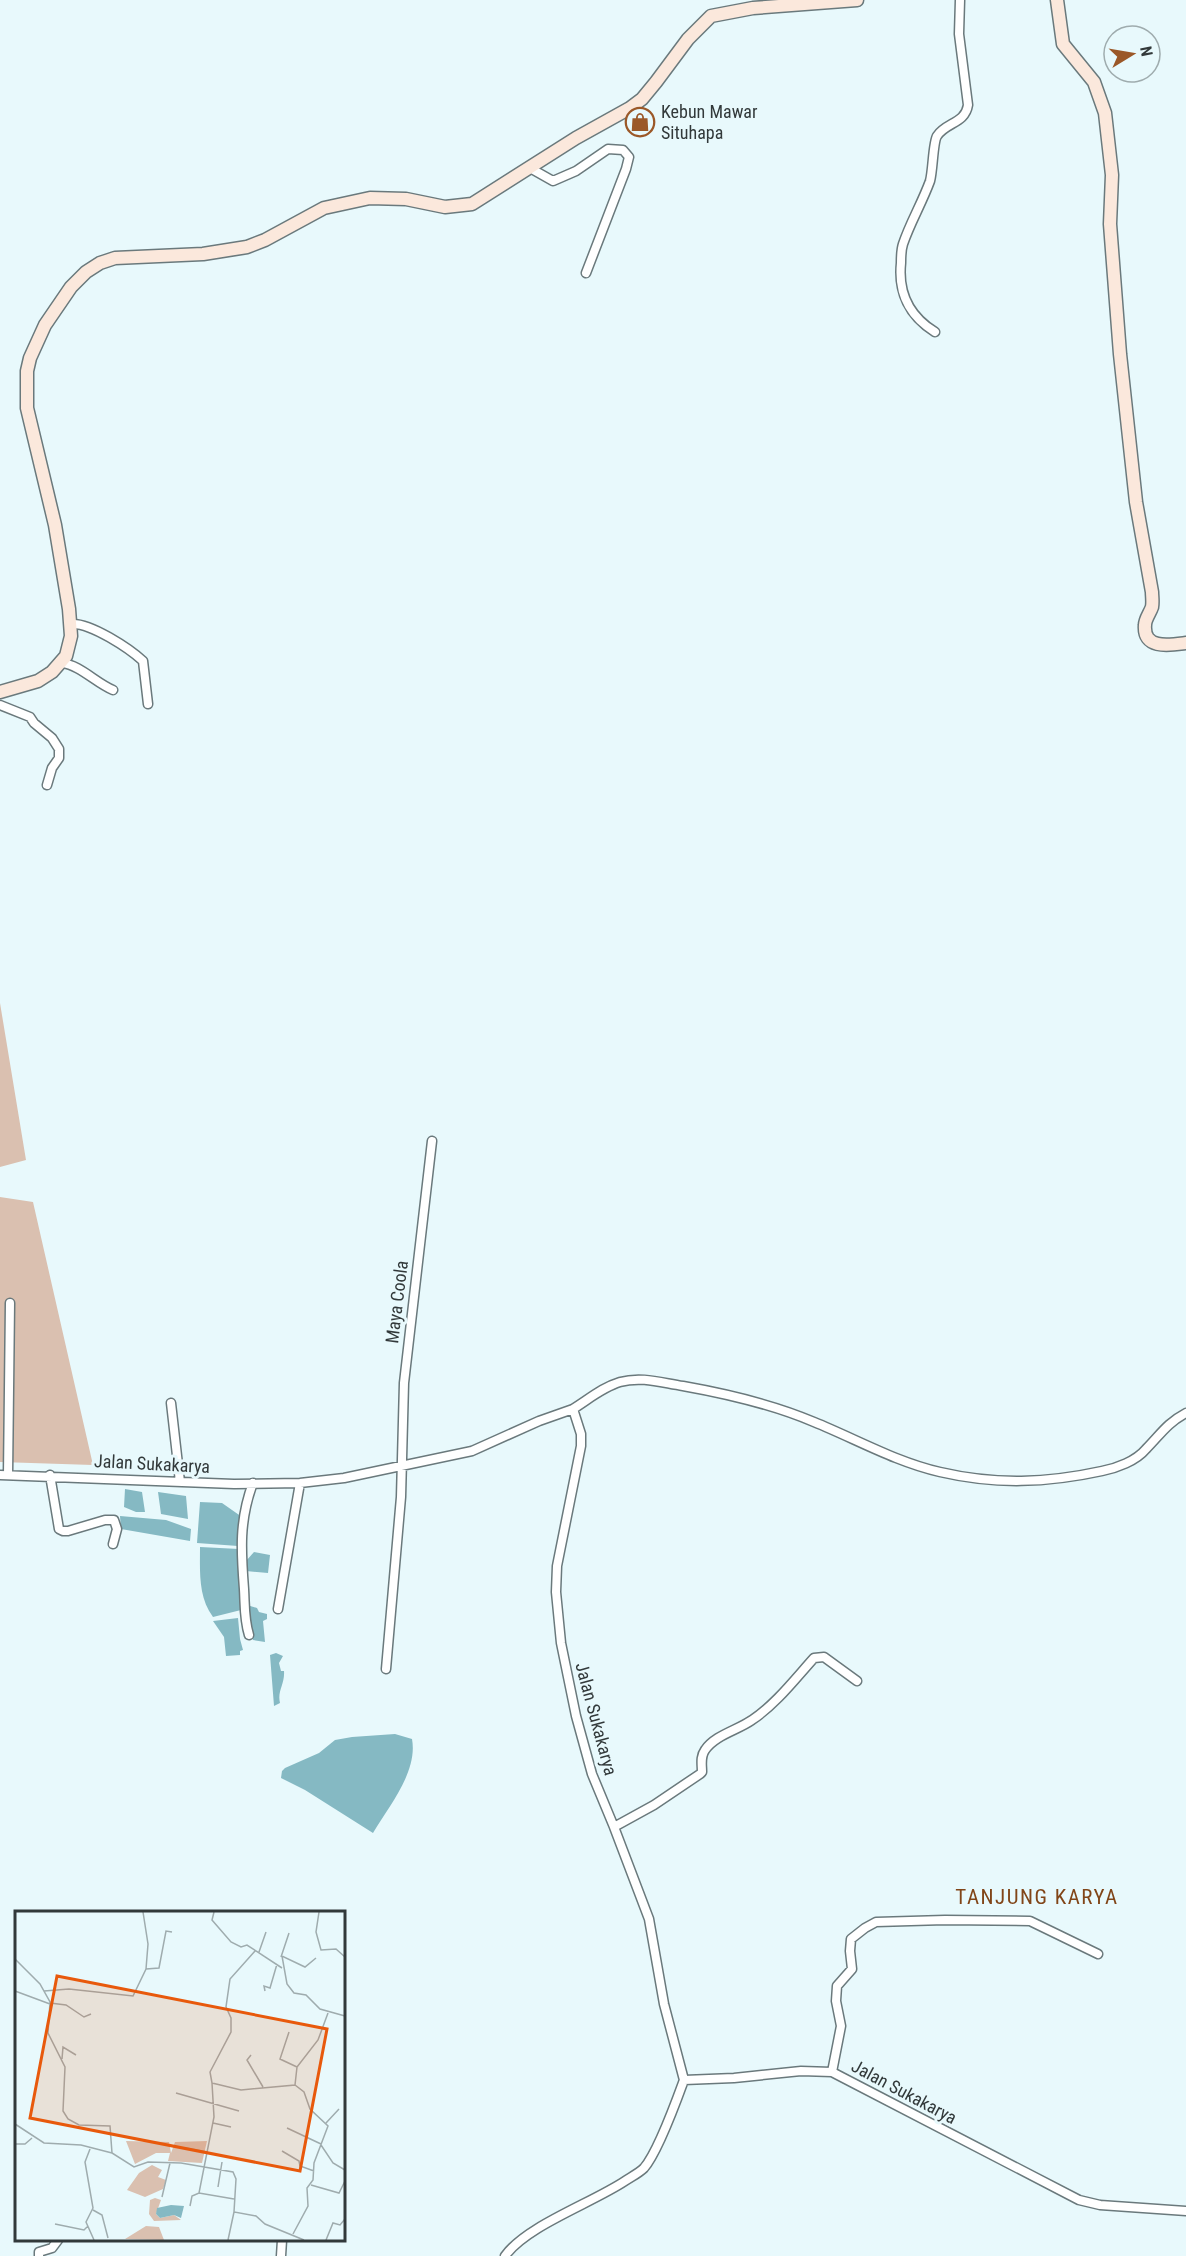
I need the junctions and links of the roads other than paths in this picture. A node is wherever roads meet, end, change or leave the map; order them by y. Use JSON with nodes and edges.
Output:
{"nodes":[{"id":1,"x":857,"y":0,"type":"edge"},
{"id":2,"x":960,"y":0,"type":"edge"},
{"id":3,"x":1057,"y":0,"type":"edge"},
{"id":4,"x":530,"y":168,"type":"junction"},
{"id":5,"x":586,"y":273,"type":"dead end"},
{"id":6,"x":935,"y":332,"type":"dead end"},
{"id":7,"x":71,"y":624,"type":"junction"},
{"id":8,"x":1186,"y":643,"type":"edge"},
{"id":9,"x":62,"y":663,"type":"junction"},
{"id":10,"x":113,"y":690,"type":"dead end"},
{"id":11,"x":0,"y":692,"type":"edge"},
{"id":12,"x":148,"y":704,"type":"dead end"},
{"id":13,"x":0,"y":705,"type":"edge"},
{"id":14,"x":47,"y":785,"type":"dead end"},
{"id":15,"x":432,"y":1141,"type":"dead end"},
{"id":16,"x":10,"y":1302,"type":"dead end"},
{"id":17,"x":171,"y":1403,"type":"dead end"},
{"id":18,"x":573,"y":1409,"type":"junction"},
{"id":19,"x":1186,"y":1413,"type":"edge"},
{"id":20,"x":402,"y":1467,"type":"junction"},
{"id":21,"x":4,"y":1474,"type":"edge"},
{"id":22,"x":50,"y":1475,"type":"junction"},
{"id":23,"x":180,"y":1482,"type":"junction"},
{"id":24,"x":300,"y":1482,"type":"junction"},
{"id":25,"x":253,"y":1483,"type":"junction"},
{"id":26,"x":113,"y":1544,"type":"dead end"},
{"id":27,"x":278,"y":1609,"type":"dead end"},
{"id":28,"x":249,"y":1635,"type":"dead end"},
{"id":29,"x":386,"y":1669,"type":"dead end"},
{"id":30,"x":857,"y":1681,"type":"dead end"},
{"id":31,"x":614,"y":1827,"type":"junction"},
{"id":32,"x":1098,"y":1954,"type":"dead end"},
{"id":33,"x":832,"y":2072,"type":"junction"},
{"id":34,"x":684,"y":2080,"type":"junction"},
{"id":35,"x":1186,"y":2211,"type":"edge"},
{"id":36,"x":57,"y":2241,"type":"edge"},
{"id":37,"x":282,"y":2241,"type":"edge"},
{"id":38,"x":39,"y":2256,"type":"edge"},
{"id":39,"x":281,"y":2256,"type":"edge"},
{"id":40,"x":505,"y":2256,"type":"edge"}],
"edges":[{"from":1,"to":4,"type":"main road"},
{"from":2,"to":6,"type":"street"},
{"from":3,"to":8,"type":"main road"},
{"from":4,"to":5,"type":"street"},
{"from":4,"to":7,"type":"main road"},
{"from":7,"to":9,"type":"main road"},
{"from":7,"to":12,"type":"street"},
{"from":9,"to":10,"type":"street"},
{"from":9,"to":11,"type":"main road"},
{"from":13,"to":14,"type":"street"},
{"from":15,"to":20,"type":"street","name":"Maya Coola"},
{"from":16,"to":21,"type":"street"},
{"from":17,"to":23,"type":"street"},
{"from":18,"to":19,"type":"street"},
{"from":18,"to":20,"type":"street","name":"Jalan Sukakarya"},
{"from":18,"to":31,"type":"street","name":"Jalan Sukakarya"},
{"from":20,"to":24,"type":"street","name":"Jalan Sukakarya"},
{"from":20,"to":29,"type":"street","name":"Maya Coola"},
{"from":21,"to":22,"type":"street","name":"Jalan Sukakarya"},
{"from":22,"to":23,"type":"street","name":"Jalan Sukakarya"},
{"from":22,"to":26,"type":"street"},
{"from":23,"to":25,"type":"street","name":"Jalan Sukakarya"},
{"from":24,"to":25,"type":"street","name":"Jalan Sukakarya"},
{"from":24,"to":27,"type":"street"},
{"from":25,"to":28,"type":"street"},
{"from":30,"to":31,"type":"street"},
{"from":31,"to":34,"type":"street","name":"Jalan Sukakarya"},
{"from":32,"to":33,"type":"street"},
{"from":33,"to":34,"type":"street","name":"Jalan Sukakarya"},
{"from":33,"to":35,"type":"street","name":"Jalan Sukakarya"},
{"from":34,"to":40,"type":"street"},
{"from":36,"to":38,"type":"street"},
{"from":37,"to":39,"type":"street"}]}
